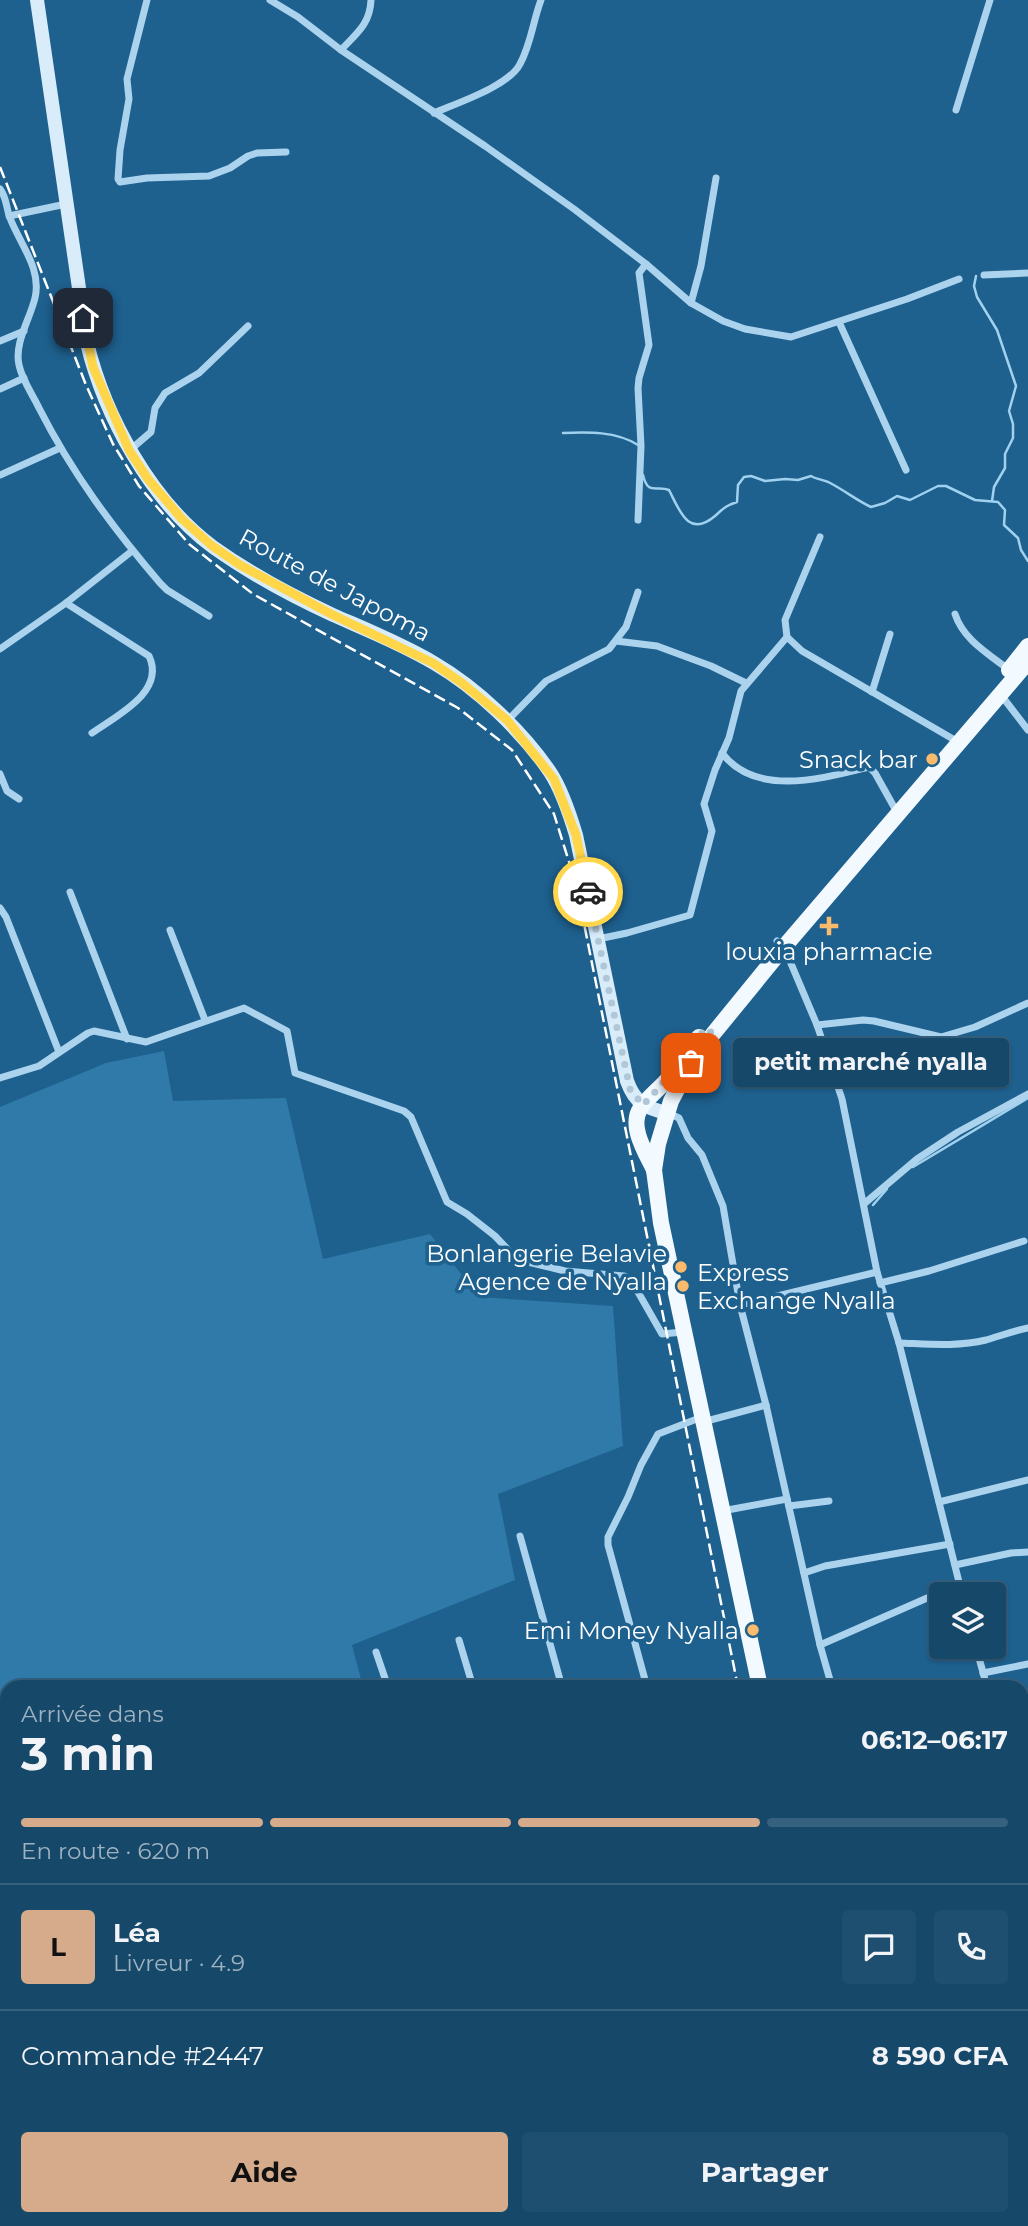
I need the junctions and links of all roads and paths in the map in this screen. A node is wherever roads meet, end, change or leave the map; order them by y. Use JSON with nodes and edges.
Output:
{"nodes":[{"id":1,"x":37,"y":0,"type":"edge"},
{"id":2,"x":147,"y":0,"type":"edge"},
{"id":3,"x":270,"y":0,"type":"edge"},
{"id":4,"x":371,"y":0,"type":"edge"},
{"id":5,"x":541,"y":0,"type":"edge"},
{"id":6,"x":990,"y":0,"type":"edge"},
{"id":7,"x":341,"y":51,"type":"junction"},
{"id":8,"x":956,"y":110,"type":"dead end"},
{"id":9,"x":434,"y":113,"type":"junction"},
{"id":10,"x":286,"y":152,"type":"dead end"},
{"id":11,"x":716,"y":178,"type":"dead end"},
{"id":12,"x":0,"y":189,"type":"edge"},
{"id":13,"x":66,"y":204,"type":"junction"},
{"id":14,"x":9,"y":216,"type":"junction"},
{"id":15,"x":646,"y":264,"type":"junction"},
{"id":16,"x":1028,"y":273,"type":"edge"},
{"id":17,"x":984,"y":275,"type":"dead end"},
{"id":18,"x":959,"y":279,"type":"dead end"},
{"id":19,"x":691,"y":303,"type":"junction"},
{"id":20,"x":839,"y":322,"type":"junction"},
{"id":21,"x":248,"y":326,"type":"dead end"},
{"id":22,"x":24,"y":331,"type":"junction"},
{"id":23,"x":0,"y":341,"type":"edge"},
{"id":24,"x":24,"y":378,"type":"junction"},
{"id":25,"x":0,"y":389,"type":"edge"},
{"id":26,"x":60,"y":448,"type":"junction"},
{"id":27,"x":129,"y":450,"type":"junction"},
{"id":28,"x":906,"y":470,"type":"dead end"},
{"id":29,"x":0,"y":475,"type":"edge"},
{"id":30,"x":638,"y":520,"type":"dead end"},
{"id":31,"x":820,"y":537,"type":"dead end"},
{"id":32,"x":132,"y":551,"type":"junction"},
{"id":33,"x":638,"y":592,"type":"dead end"},
{"id":34,"x":66,"y":603,"type":"junction"},
{"id":35,"x":955,"y":614,"type":"dead end"},
{"id":36,"x":209,"y":616,"type":"dead end"},
{"id":37,"x":890,"y":634,"type":"dead end"},
{"id":38,"x":787,"y":637,"type":"junction"},
{"id":39,"x":615,"y":640,"type":"junction"},
{"id":40,"x":1028,"y":646,"type":"edge"},
{"id":41,"x":0,"y":649,"type":"edge"},
{"id":42,"x":1028,"y":662,"type":"edge"},
{"id":43,"x":1013,"y":673,"type":"junction"},
{"id":44,"x":746,"y":683,"type":"junction"},
{"id":45,"x":872,"y":692,"type":"junction"},
{"id":46,"x":1001,"y":695,"type":"junction"},
{"id":47,"x":507,"y":720,"type":"junction"},
{"id":48,"x":1028,"y":730,"type":"edge"},
{"id":49,"x":92,"y":733,"type":"dead end"},
{"id":50,"x":956,"y":742,"type":"junction"},
{"id":51,"x":723,"y":754,"type":"junction"},
{"id":52,"x":0,"y":774,"type":"edge"},
{"id":53,"x":19,"y":799,"type":"dead end"},
{"id":54,"x":894,"y":807,"type":"junction"},
{"id":55,"x":70,"y":892,"type":"dead end"},
{"id":56,"x":0,"y":908,"type":"edge"},
{"id":57,"x":170,"y":930,"type":"dead end"},
{"id":58,"x":598,"y":939,"type":"junction"},
{"id":59,"x":780,"y":944,"type":"junction"},
{"id":60,"x":1028,"y":1003,"type":"edge"},
{"id":61,"x":205,"y":1020,"type":"junction"},
{"id":62,"x":817,"y":1025,"type":"junction"},
{"id":63,"x":127,"y":1039,"type":"junction"},
{"id":64,"x":59,"y":1052,"type":"junction"},
{"id":65,"x":688,"y":1058,"type":"junction"},
{"id":66,"x":0,"y":1078,"type":"edge"},
{"id":67,"x":1028,"y":1094,"type":"edge"},
{"id":68,"x":643,"y":1105,"type":"junction"},
{"id":69,"x":667,"y":1113,"type":"junction"},
{"id":70,"x":654,"y":1170,"type":"junction"},
{"id":71,"x":864,"y":1203,"type":"junction"},
{"id":72,"x":1024,"y":1241,"type":"dead end"},
{"id":73,"x":877,"y":1272,"type":"junction"},
{"id":74,"x":880,"y":1283,"type":"junction"},
{"id":75,"x":740,"y":1304,"type":"junction"},
{"id":76,"x":1028,"y":1328,"type":"edge"},
{"id":77,"x":684,"y":1332,"type":"junction"},
{"id":78,"x":898,"y":1343,"type":"junction"},
{"id":79,"x":766,"y":1405,"type":"junction"},
{"id":80,"x":703,"y":1419,"type":"junction"},
{"id":81,"x":1028,"y":1480,"type":"edge"},
{"id":82,"x":829,"y":1501,"type":"dead end"},
{"id":83,"x":788,"y":1502,"type":"junction"},
{"id":84,"x":939,"y":1502,"type":"junction"},
{"id":85,"x":722,"y":1511,"type":"junction"},
{"id":86,"x":520,"y":1536,"type":"dead end"},
{"id":87,"x":950,"y":1544,"type":"junction"},
{"id":88,"x":1028,"y":1552,"type":"edge"},
{"id":89,"x":955,"y":1565,"type":"junction"},
{"id":90,"x":804,"y":1573,"type":"junction"},
{"id":91,"x":960,"y":1582,"type":"edge"},
{"id":92,"x":929,"y":1597,"type":"edge"},
{"id":93,"x":459,"y":1640,"type":"dead end"},
{"id":94,"x":820,"y":1645,"type":"junction"},
{"id":95,"x":376,"y":1652,"type":"dead end"},
{"id":96,"x":979,"y":1659,"type":"edge"},
{"id":97,"x":1028,"y":1664,"type":"edge"},
{"id":98,"x":983,"y":1673,"type":"junction"},
{"id":99,"x":386,"y":1680,"type":"edge"},
{"id":100,"x":471,"y":1680,"type":"edge"},
{"id":101,"x":560,"y":1680,"type":"edge"},
{"id":102,"x":645,"y":1680,"type":"edge"},
{"id":103,"x":758,"y":1680,"type":"edge"},
{"id":104,"x":830,"y":1680,"type":"edge"},
{"id":105,"x":985,"y":1680,"type":"edge"}],
"edges":[{"from":1,"to":13,"type":"street","name":"Route de Japoma"},
{"from":2,"to":10,"type":"street"},
{"from":3,"to":7,"type":"street"},
{"from":4,"to":7,"type":"street"},
{"from":5,"to":9,"type":"street"},
{"from":6,"to":8,"type":"street"},
{"from":7,"to":9,"type":"street"},
{"from":9,"to":15,"type":"street"},
{"from":11,"to":19,"type":"street"},
{"from":12,"to":14,"type":"street"},
{"from":13,"to":14,"type":"street"},
{"from":13,"to":27,"type":"street","name":"Route de Japoma"},
{"from":14,"to":22,"type":"street"},
{"from":15,"to":19,"type":"street"},
{"from":15,"to":30,"type":"street"},
{"from":16,"to":17,"type":"street"},
{"from":18,"to":20,"type":"street"},
{"from":19,"to":20,"type":"street"},
{"from":20,"to":28,"type":"street"},
{"from":21,"to":27,"type":"street"},
{"from":22,"to":23,"type":"street"},
{"from":22,"to":24,"type":"street"},
{"from":24,"to":25,"type":"street"},
{"from":24,"to":26,"type":"street"},
{"from":26,"to":29,"type":"street"},
{"from":26,"to":32,"type":"street"},
{"from":27,"to":47,"type":"street","name":"Route de Japoma"},
{"from":31,"to":38,"type":"street"},
{"from":32,"to":34,"type":"street"},
{"from":32,"to":36,"type":"street"},
{"from":33,"to":39,"type":"street"},
{"from":34,"to":41,"type":"street"},
{"from":34,"to":49,"type":"street"},
{"from":35,"to":43,"type":"street"},
{"from":37,"to":45,"type":"street"},
{"from":38,"to":44,"type":"street"},
{"from":38,"to":45,"type":"street"},
{"from":39,"to":44,"type":"street"},
{"from":39,"to":47,"type":"street"},
{"from":40,"to":43,"type":"main road"},
{"from":42,"to":43,"type":"main road"},
{"from":43,"to":46,"type":"main road"},
{"from":43,"to":50,"type":"main road"},
{"from":44,"to":51,"type":"street"},
{"from":45,"to":50,"type":"street"},
{"from":46,"to":48,"type":"street"},
{"from":46,"to":50,"type":"main road"},
{"from":47,"to":58,"type":"street","name":"Route de Japoma"},
{"from":50,"to":54,"type":"main road"},
{"from":50,"to":59,"type":"main road"},
{"from":51,"to":54,"type":"street"},
{"from":51,"to":58,"type":"street"},
{"from":52,"to":53,"type":"street"},
{"from":54,"to":59,"type":"main road"},
{"from":55,"to":63,"type":"street"},
{"from":56,"to":64,"type":"street"},
{"from":57,"to":61,"type":"street"},
{"from":58,"to":68,"type":"street","name":"Route de Japoma"},
{"from":59,"to":62,"type":"street"},
{"from":59,"to":65,"type":"main road"},
{"from":60,"to":62,"type":"street"},
{"from":61,"to":63,"type":"street"},
{"from":61,"to":77,"type":"street"},
{"from":62,"to":71,"type":"street"},
{"from":63,"to":64,"type":"street"},
{"from":64,"to":66,"type":"street"},
{"from":65,"to":68,"type":"main road"},
{"from":65,"to":69,"type":"main road"},
{"from":67,"to":71,"type":"street"},
{"from":68,"to":69,"type":"street"},
{"from":68,"to":70,"type":"main road"},
{"from":69,"to":70,"type":"main road"},
{"from":69,"to":75,"type":"street"},
{"from":70,"to":77,"type":"main road"},
{"from":71,"to":73,"type":"street"},
{"from":72,"to":74,"type":"street"},
{"from":73,"to":74,"type":"street"},
{"from":73,"to":75,"type":"street"},
{"from":74,"to":78,"type":"street"},
{"from":75,"to":79,"type":"street"},
{"from":76,"to":78,"type":"street"},
{"from":77,"to":80,"type":"main road"},
{"from":78,"to":84,"type":"street"},
{"from":79,"to":80,"type":"street"},
{"from":79,"to":83,"type":"street"},
{"from":80,"to":85,"type":"main road"},
{"from":80,"to":102,"type":"street"},
{"from":81,"to":84,"type":"street"},
{"from":82,"to":83,"type":"street"},
{"from":83,"to":85,"type":"street"},
{"from":83,"to":90,"type":"street"},
{"from":84,"to":87,"type":"street"},
{"from":85,"to":103,"type":"main road"},
{"from":86,"to":101,"type":"street"},
{"from":87,"to":89,"type":"street"},
{"from":87,"to":90,"type":"street"},
{"from":88,"to":89,"type":"street"},
{"from":89,"to":91,"type":"street"},
{"from":90,"to":94,"type":"street"},
{"from":92,"to":94,"type":"street"},
{"from":93,"to":100,"type":"street"},
{"from":94,"to":104,"type":"street"},
{"from":95,"to":99,"type":"street"},
{"from":96,"to":98,"type":"street"},
{"from":97,"to":98,"type":"street"},
{"from":98,"to":105,"type":"street"}]}
